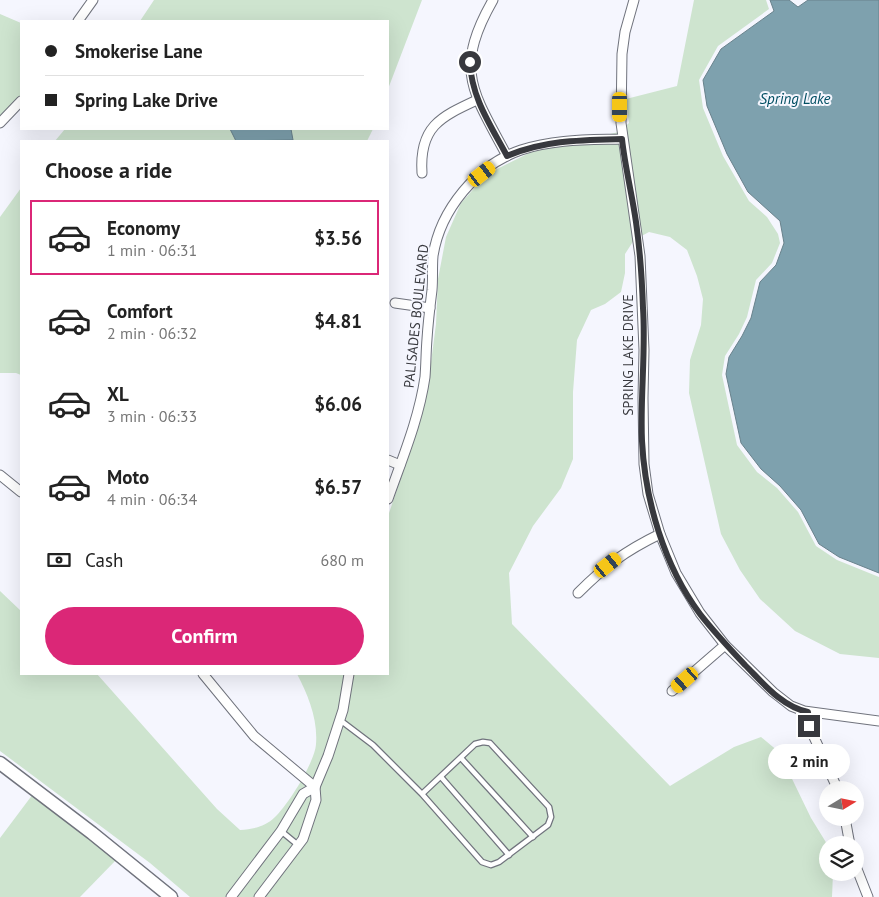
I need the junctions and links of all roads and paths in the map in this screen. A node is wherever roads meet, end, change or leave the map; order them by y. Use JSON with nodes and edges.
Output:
{"nodes":[{"id":1,"x":93,"y":0,"type":"edge"},
{"id":2,"x":493,"y":0,"type":"edge"},
{"id":3,"x":634,"y":0,"type":"edge"},
{"id":4,"x":79,"y":20,"type":"edge"},
{"id":5,"x":478,"y":100,"type":"junction"},
{"id":6,"x":20,"y":102,"type":"edge"},
{"id":7,"x":0,"y":123,"type":"edge"},
{"id":8,"x":622,"y":139,"type":"junction"},
{"id":9,"x":507,"y":156,"type":"junction"},
{"id":10,"x":422,"y":173,"type":"dead end"},
{"id":11,"x":396,"y":303,"type":"dead end"},
{"id":12,"x":430,"y":308,"type":"junction"},
{"id":13,"x":389,"y":460,"type":"edge"},
{"id":14,"x":400,"y":465,"type":"junction"},
{"id":15,"x":0,"y":475,"type":"edge"},
{"id":16,"x":20,"y":491,"type":"edge"},
{"id":17,"x":389,"y":496,"type":"edge"},
{"id":18,"x":660,"y":534,"type":"junction"},
{"id":19,"x":578,"y":593,"type":"dead end"},
{"id":20,"x":725,"y":645,"type":"junction"},
{"id":21,"x":204,"y":675,"type":"edge"},
{"id":22,"x":349,"y":675,"type":"edge"},
{"id":23,"x":672,"y":691,"type":"dead end"},
{"id":24,"x":808,"y":712,"type":"junction"},
{"id":25,"x":340,"y":720,"type":"junction"},
{"id":26,"x":879,"y":721,"type":"edge"},
{"id":27,"x":461,"y":758,"type":"junction"},
{"id":28,"x":0,"y":763,"type":"edge"},
{"id":29,"x":440,"y":777,"type":"junction"},
{"id":30,"x":834,"y":781,"type":"edge"},
{"id":31,"x":315,"y":788,"type":"junction"},
{"id":32,"x":422,"y":794,"type":"junction"},
{"id":33,"x":281,"y":832,"type":"junction"},
{"id":34,"x":533,"y":837,"type":"junction"},
{"id":35,"x":298,"y":845,"type":"junction"},
{"id":36,"x":509,"y":854,"type":"junction"},
{"id":37,"x":862,"y":881,"type":"edge"},
{"id":38,"x":171,"y":897,"type":"edge"},
{"id":39,"x":231,"y":897,"type":"edge"},
{"id":40,"x":259,"y":897,"type":"edge"},
{"id":41,"x":868,"y":897,"type":"edge"}],
"edges":[{"from":1,"to":4,"type":"street"},
{"from":2,"to":5,"type":"street"},
{"from":3,"to":8,"type":"street","name":"SPRING LAKE DRIVE"},
{"from":5,"to":9,"type":"street"},
{"from":5,"to":10,"type":"street"},
{"from":6,"to":7,"type":"street"},
{"from":8,"to":9,"type":"street","name":"PALISADES BOULEVARD"},
{"from":8,"to":18,"type":"street","name":"SPRING LAKE DRIVE"},
{"from":9,"to":12,"type":"street","name":"PALISADES BOULEVARD"},
{"from":11,"to":12,"type":"street"},
{"from":12,"to":14,"type":"street","name":"PALISADES BOULEVARD"},
{"from":13,"to":14,"type":"street"},
{"from":14,"to":17,"type":"street","name":"PALISADES BOULEVARD"},
{"from":15,"to":16,"type":"street"},
{"from":18,"to":19,"type":"street"},
{"from":18,"to":20,"type":"street","name":"SPRING LAKE DRIVE"},
{"from":20,"to":23,"type":"street"},
{"from":20,"to":24,"type":"street","name":"SPRING LAKE DRIVE"},
{"from":21,"to":31,"type":"street"},
{"from":22,"to":25,"type":"street"},
{"from":24,"to":26,"type":"street","name":"SPRING LAKE DRIVE"},
{"from":24,"to":30,"type":"street"},
{"from":25,"to":31,"type":"street"},
{"from":25,"to":32,"type":"lane"},
{"from":27,"to":29,"type":"lane"},
{"from":27,"to":34,"type":"lane"},
{"from":27,"to":34,"type":"lane"},
{"from":28,"to":38,"type":"main road"},
{"from":29,"to":32,"type":"lane"},
{"from":29,"to":36,"type":"lane"},
{"from":31,"to":33,"type":"street"},
{"from":31,"to":35,"type":"street"},
{"from":32,"to":36,"type":"lane"},
{"from":33,"to":35,"type":"lane"},
{"from":33,"to":39,"type":"street"},
{"from":34,"to":36,"type":"lane"},
{"from":35,"to":40,"type":"street"},
{"from":37,"to":41,"type":"street"}]}
